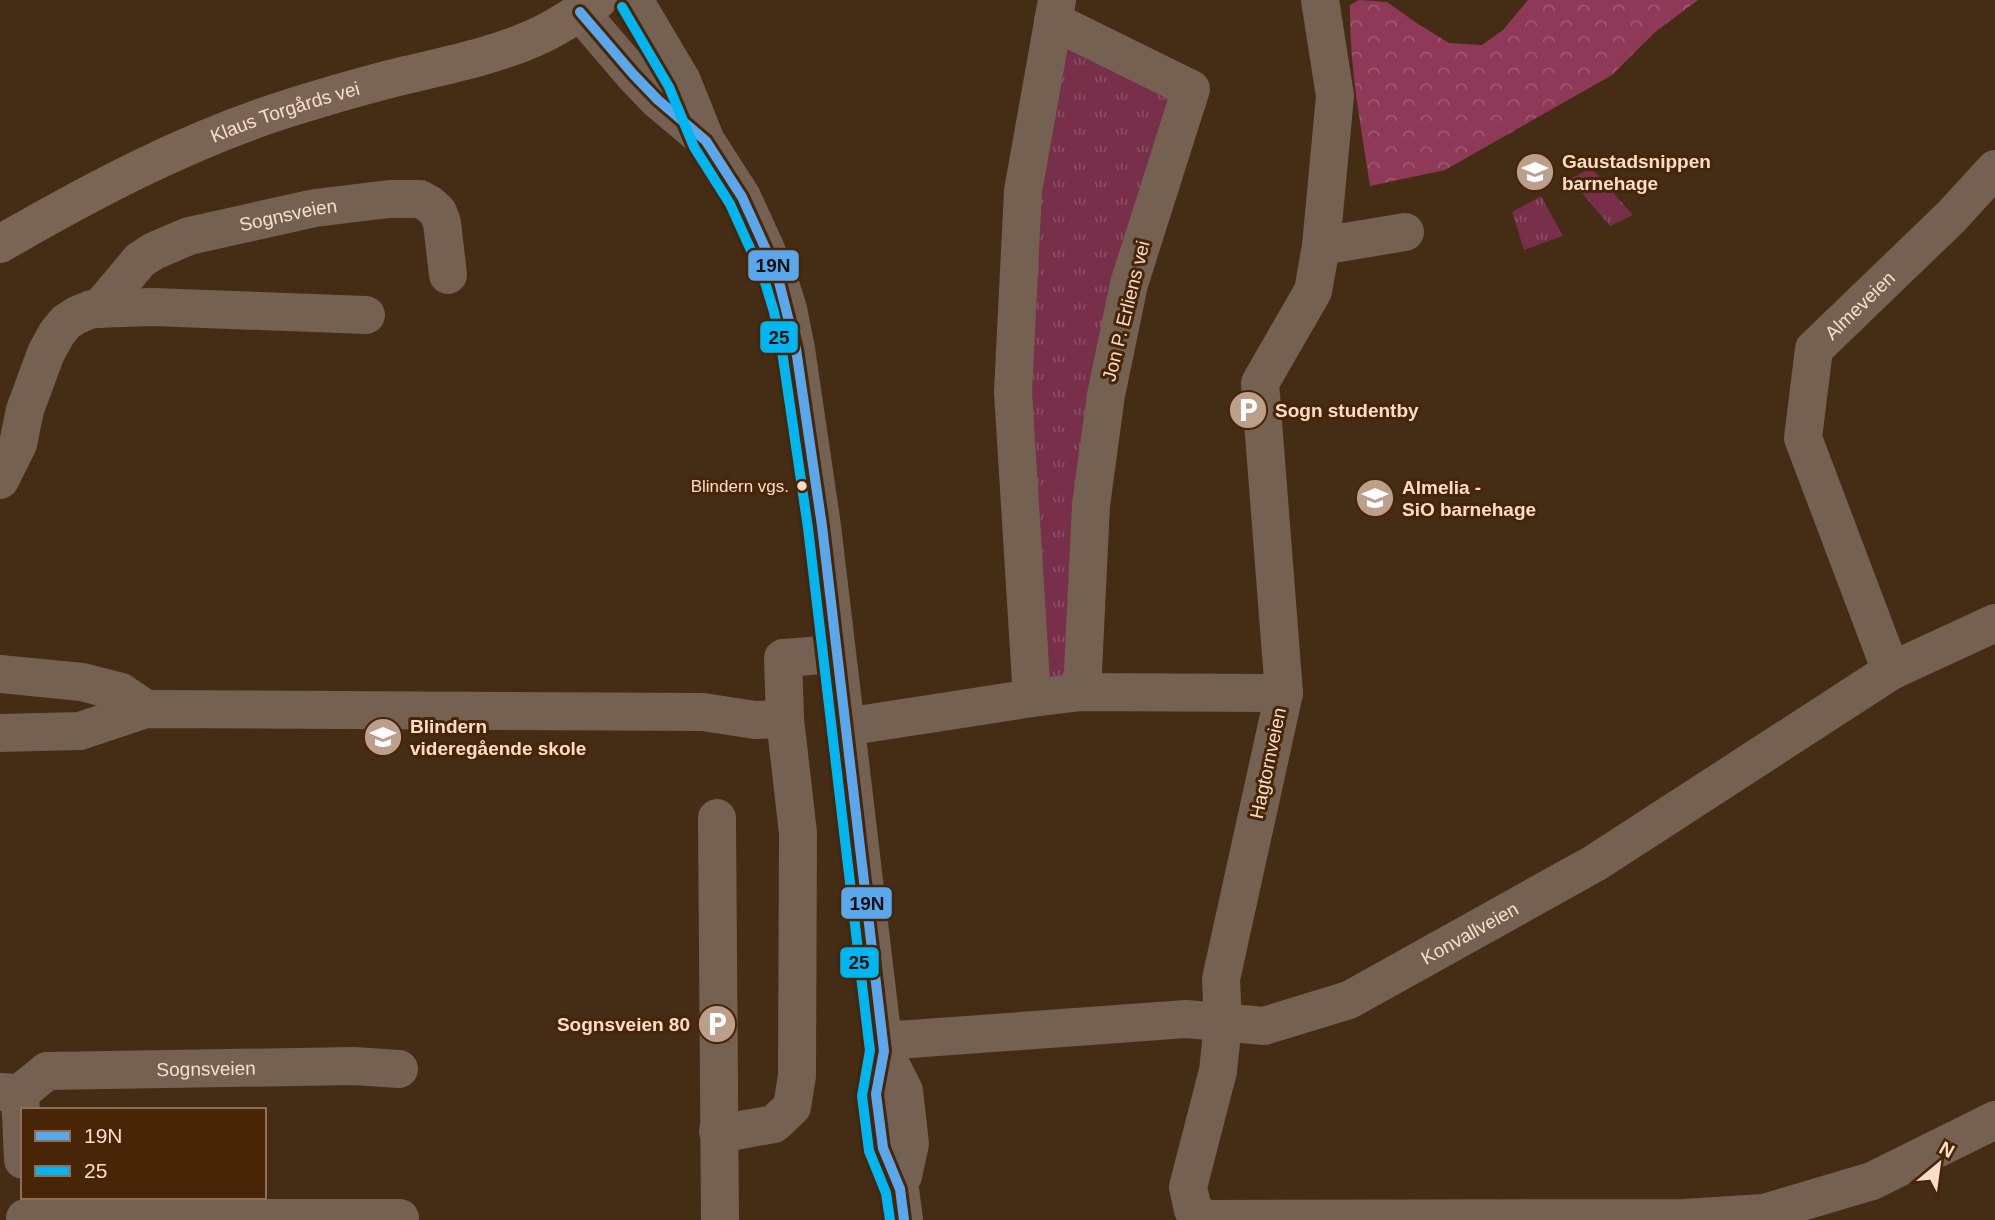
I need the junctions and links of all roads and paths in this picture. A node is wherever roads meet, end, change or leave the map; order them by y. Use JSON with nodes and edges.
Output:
{"nodes":[{"id":1,"x":634,"y":0,"type":"edge"},
{"id":2,"x":1320,"y":0,"type":"edge"},
{"id":3,"x":589,"y":6,"type":"edge"},
{"id":4,"x":1055,"y":10,"type":"edge"},
{"id":5,"x":706,"y":141,"type":"junction"},
{"id":6,"x":1995,"y":169,"type":"edge"},
{"id":7,"x":1405,"y":232,"type":"dead end"},
{"id":8,"x":0,"y":244,"type":"edge"},
{"id":9,"x":1321,"y":246,"type":"junction"},
{"id":10,"x":448,"y":275,"type":"dead end"},
{"id":11,"x":99,"y":309,"type":"junction"},
{"id":12,"x":366,"y":316,"type":"dead end"},
{"id":13,"x":0,"y":480,"type":"edge"},
{"id":14,"x":1995,"y":623,"type":"edge"},
{"id":15,"x":836,"y":654,"type":"junction"},
{"id":16,"x":1891,"y":671,"type":"junction"},
{"id":17,"x":0,"y":674,"type":"edge"},
{"id":18,"x":1082,"y":692,"type":"junction"},
{"id":19,"x":1284,"y":693,"type":"junction"},
{"id":20,"x":1032,"y":698,"type":"junction"},
{"id":21,"x":146,"y":709,"type":"junction"},
{"id":22,"x":785,"y":719,"type":"junction"},
{"id":23,"x":845,"y":727,"type":"junction"},
{"id":24,"x":0,"y":733,"type":"edge"},
{"id":25,"x":717,"y":818,"type":"dead end"},
{"id":26,"x":1223,"y":1024,"type":"junction"},
{"id":27,"x":883,"y":1046,"type":"junction"},
{"id":28,"x":399,"y":1069,"type":"dead end"},
{"id":29,"x":10,"y":1093,"type":"edge"},
{"id":30,"x":1995,"y":1120,"type":"edge"},
{"id":31,"x":718,"y":1131,"type":"junction"},
{"id":32,"x":21,"y":1150,"type":"edge"},
{"id":33,"x":902,"y":1205,"type":"edge"},
{"id":34,"x":25,"y":1212,"type":"edge"},
{"id":35,"x":400,"y":1219,"type":"edge"},
{"id":36,"x":1206,"y":1219,"type":"edge"},
{"id":37,"x":720,"y":1220,"type":"edge"}],
"edges":[{"from":1,"to":5,"type":"street"},
{"from":2,"to":9,"type":"street"},
{"from":3,"to":5,"type":"street"},
{"from":3,"to":8,"type":"main road","name":"Klaus Torgårds vei"},
{"from":4,"to":18,"type":"street","name":"Jon P. Erliens vei"},
{"from":4,"to":20,"type":"street","name":"Jon P. Erliens vei"},
{"from":5,"to":15,"type":"street"},
{"from":6,"to":16,"type":"street","name":"Almeveien"},
{"from":7,"to":9,"type":"street"},
{"from":9,"to":19,"type":"street"},
{"from":10,"to":11,"type":"street","name":"Sognsveien"},
{"from":11,"to":12,"type":"street","name":"Sognsveien"},
{"from":11,"to":13,"type":"street","name":"Sognsveien"},
{"from":14,"to":16,"type":"street","name":"Konvallveien"},
{"from":15,"to":22,"type":"street"},
{"from":15,"to":23,"type":"street"},
{"from":16,"to":26,"type":"street","name":"Konvallveien"},
{"from":17,"to":21,"type":"street"},
{"from":18,"to":19,"type":"street","name":"Hagtornveien"},
{"from":18,"to":20,"type":"street","name":"Hagtornveien"},
{"from":19,"to":26,"type":"street","name":"Hagtornveien"},
{"from":20,"to":23,"type":"street","name":"Hagtornveien"},
{"from":21,"to":22,"type":"street"},
{"from":21,"to":24,"type":"street"},
{"from":22,"to":31,"type":"street"},
{"from":23,"to":27,"type":"street"},
{"from":25,"to":31,"type":"street"},
{"from":26,"to":27,"type":"street","name":"Konvallveien"},
{"from":26,"to":36,"type":"street","name":"Hagtornveien"},
{"from":27,"to":33,"type":"street"},
{"from":28,"to":29,"type":"street","name":"Sognsveien"},
{"from":29,"to":32,"type":"street","name":"Sognsveien"},
{"from":30,"to":36,"type":"street"},
{"from":31,"to":37,"type":"street"},
{"from":34,"to":35,"type":"street"}]}
